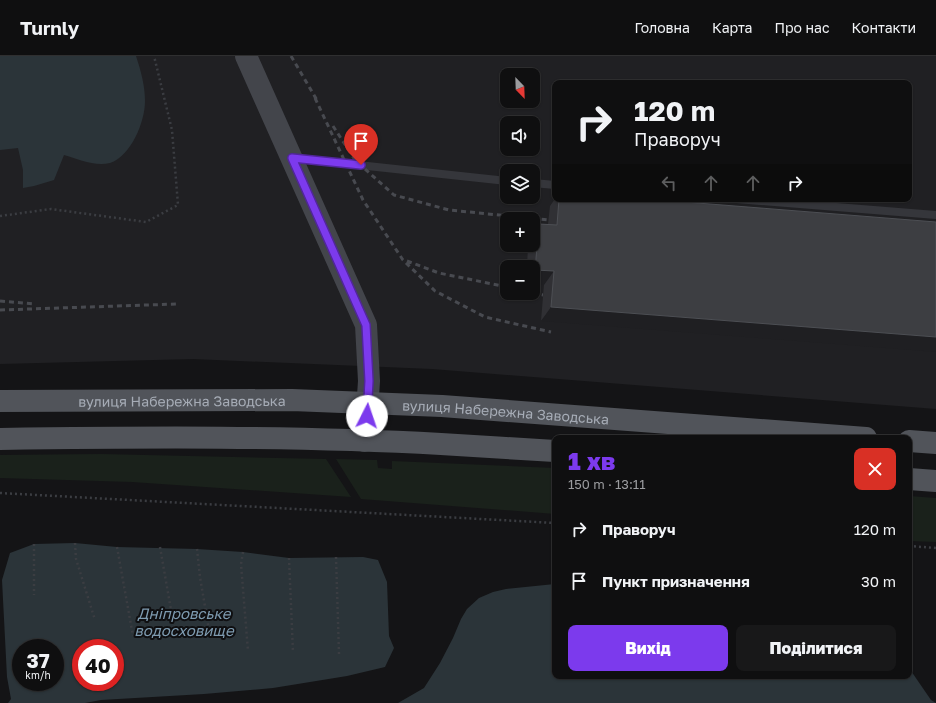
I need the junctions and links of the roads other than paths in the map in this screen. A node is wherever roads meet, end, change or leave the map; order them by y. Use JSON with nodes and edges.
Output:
{"nodes":[{"id":1,"x":246,"y":56,"type":"edge"},
{"id":2,"x":292,"y":158,"type":"junction"},
{"id":3,"x":500,"y":180,"type":"edge"},
{"id":4,"x":540,"y":184,"type":"edge"},
{"id":5,"x":552,"y":185,"type":"edge"},
{"id":6,"x":774,"y":202,"type":"edge"},
{"id":7,"x":936,"y":215,"type":"edge"},
{"id":8,"x":0,"y":402,"type":"edge"},
{"id":9,"x":368,"y":403,"type":"junction"},
{"id":10,"x":826,"y":435,"type":"edge"},
{"id":11,"x":0,"y":439,"type":"edge"},
{"id":12,"x":365,"y":441,"type":"junction"},
{"id":13,"x":912,"y":441,"type":"edge"},
{"id":14,"x":936,"y":443,"type":"edge"},
{"id":15,"x":552,"y":451,"type":"edge"},
{"id":16,"x":912,"y":478,"type":"edge"},
{"id":17,"x":936,"y":481,"type":"edge"}],
"edges":[{"from":1,"to":2,"type":"street"},
{"from":2,"to":3,"type":"lane"},
{"from":2,"to":9,"type":"street"},
{"from":4,"to":5,"type":"lane"},
{"from":6,"to":7,"type":"lane"},
{"from":8,"to":9,"type":"main road","name":"вулиця Набережна Заводська"},
{"from":9,"to":10,"type":"main road","name":"вулиця Набережна Заводська"},
{"from":9,"to":12,"type":"street"},
{"from":11,"to":12,"type":"main road"},
{"from":12,"to":15,"type":"main road"},
{"from":13,"to":14,"type":"main road"},
{"from":16,"to":17,"type":"main road"}]}
